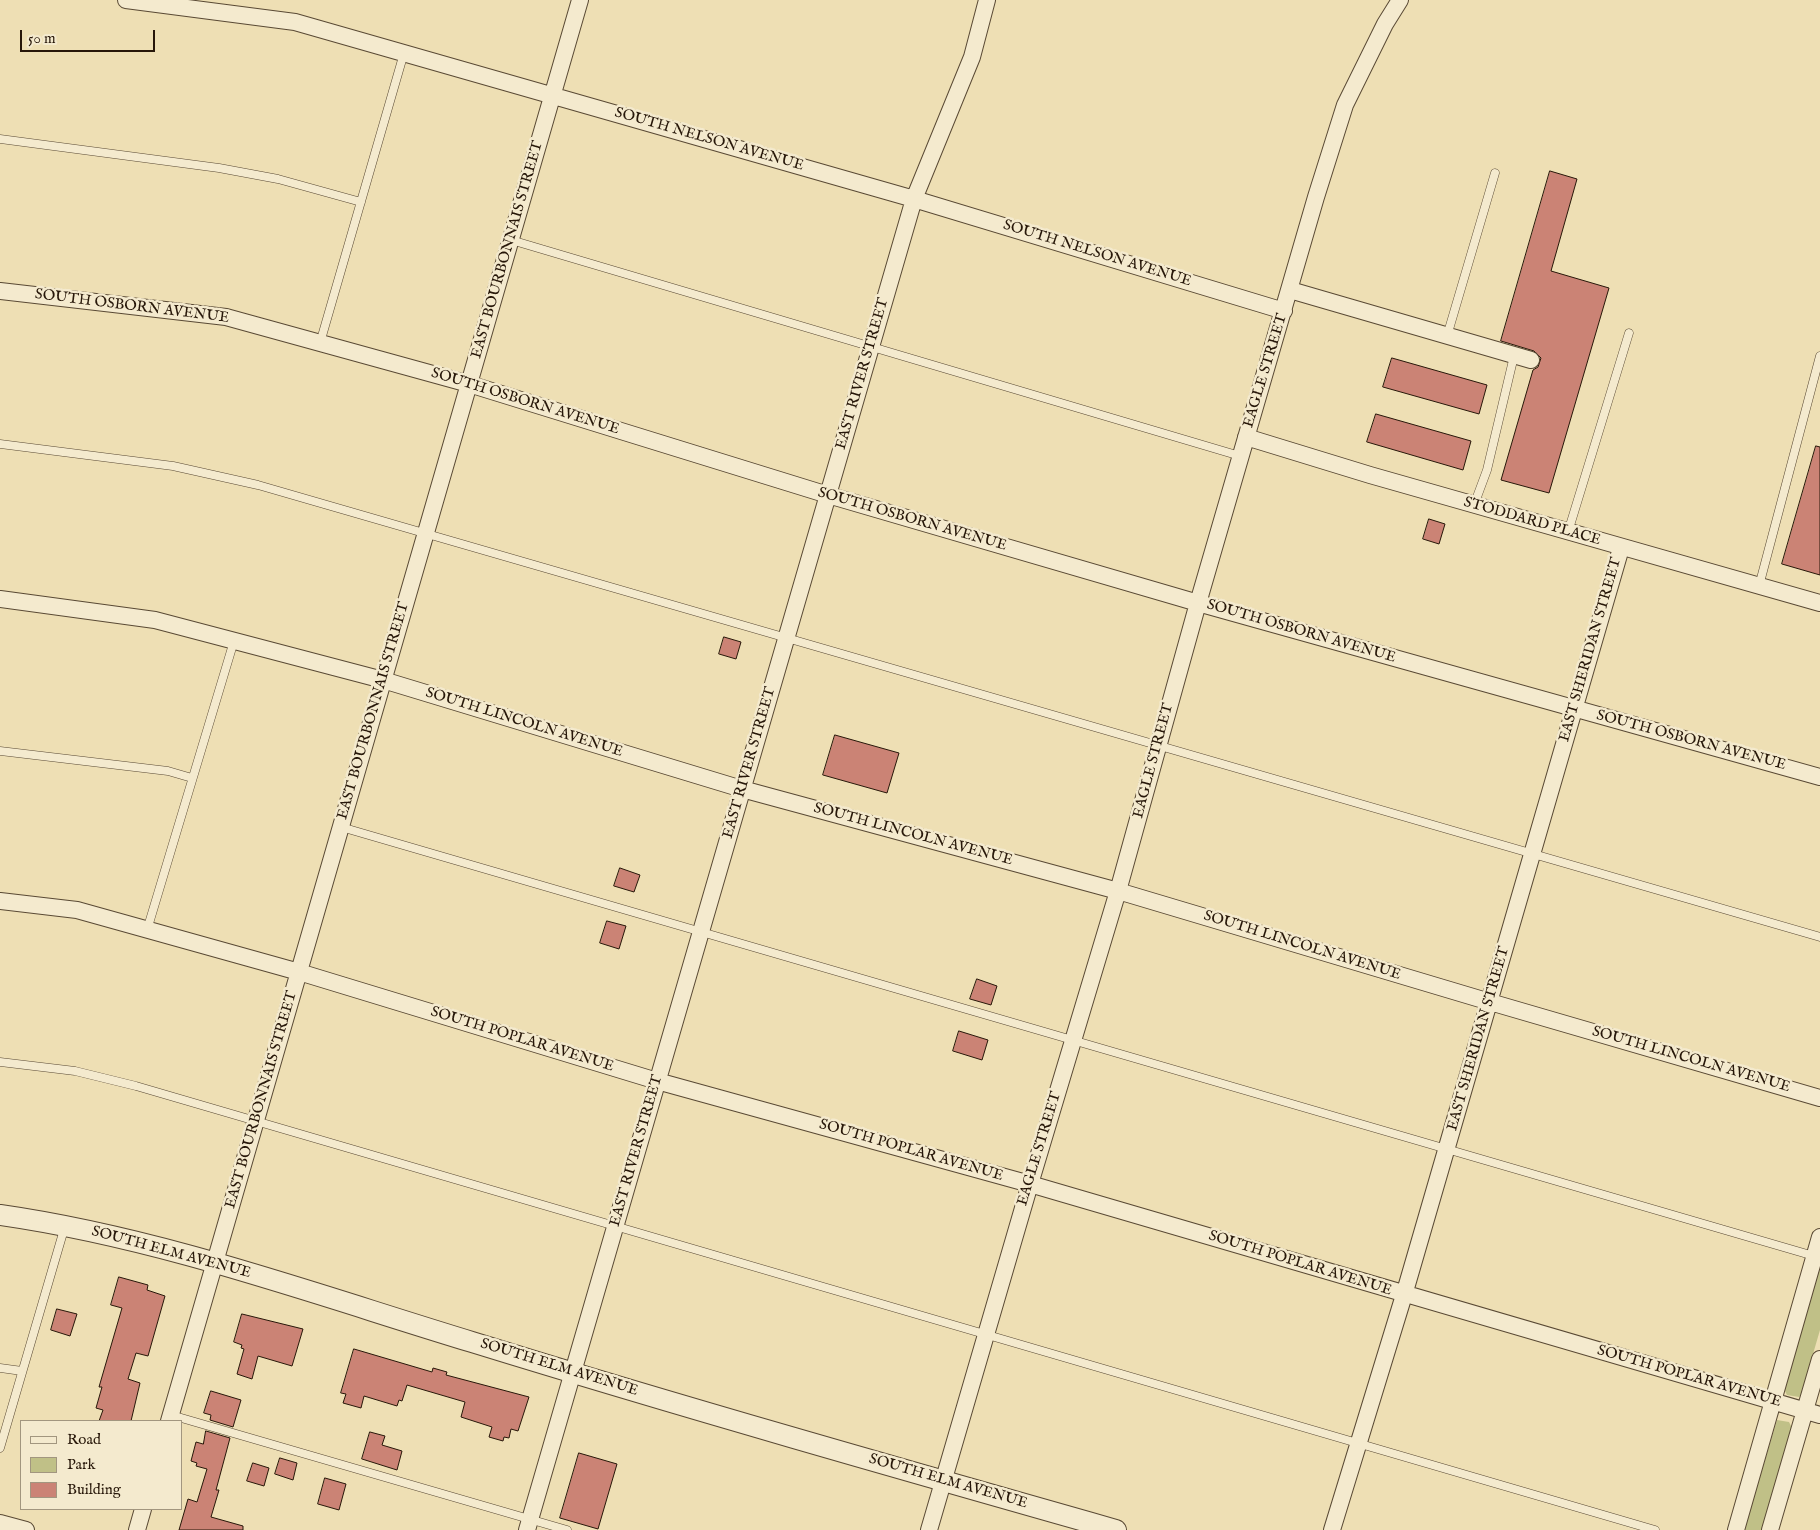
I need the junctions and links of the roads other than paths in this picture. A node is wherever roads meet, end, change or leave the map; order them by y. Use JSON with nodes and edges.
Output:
{"nodes":[{"id":1,"x":126,"y":0,"type":"edge"},
{"id":2,"x":580,"y":0,"type":"edge"},
{"id":3,"x":987,"y":0,"type":"edge"},
{"id":4,"x":1400,"y":0,"type":"edge"},
{"id":5,"x":404,"y":53,"type":"junction"},
{"id":6,"x":552,"y":95,"type":"junction"},
{"id":7,"x":0,"y":139,"type":"edge"},
{"id":8,"x":1495,"y":173,"type":"dead end"},
{"id":9,"x":914,"y":199,"type":"junction"},
{"id":10,"x":361,"y":202,"type":"junction"},
{"id":11,"x":511,"y":240,"type":"junction"},
{"id":12,"x":0,"y":290,"type":"edge"},
{"id":13,"x":1290,"y":290,"type":"junction"},
{"id":14,"x":1284,"y":311,"type":"junction"},
{"id":15,"x":1629,"y":333,"type":"dead end"},
{"id":16,"x":1448,"y":336,"type":"junction"},
{"id":17,"x":320,"y":343,"type":"junction"},
{"id":18,"x":871,"y":347,"type":"junction"},
{"id":19,"x":1514,"y":356,"type":"junction"},
{"id":20,"x":1820,"y":356,"type":"edge"},
{"id":21,"x":1531,"y":360,"type":"dead end"},
{"id":22,"x":469,"y":384,"type":"junction"},
{"id":23,"x":1246,"y":437,"type":"junction"},
{"id":24,"x":0,"y":444,"type":"edge"},
{"id":25,"x":1240,"y":456,"type":"junction"},
{"id":26,"x":828,"y":495,"type":"junction"},
{"id":27,"x":1474,"y":505,"type":"junction"},
{"id":28,"x":1568,"y":532,"type":"junction"},
{"id":29,"x":426,"y":534,"type":"junction"},
{"id":30,"x":1621,"y":548,"type":"junction"},
{"id":31,"x":1759,"y":586,"type":"junction"},
{"id":32,"x":0,"y":599,"type":"edge"},
{"id":33,"x":1198,"y":603,"type":"junction"},
{"id":34,"x":1820,"y":603,"type":"edge"},
{"id":35,"x":786,"y":638,"type":"junction"},
{"id":36,"x":234,"y":641,"type":"junction"},
{"id":37,"x":383,"y":680,"type":"junction"},
{"id":38,"x":1574,"y":709,"type":"junction"},
{"id":39,"x":1158,"y":746,"type":"junction"},
{"id":40,"x":0,"y":751,"type":"edge"},
{"id":41,"x":1820,"y":777,"type":"edge"},
{"id":42,"x":192,"y":778,"type":"junction"},
{"id":43,"x":742,"y":789,"type":"junction"},
{"id":44,"x":341,"y":826,"type":"junction"},
{"id":45,"x":1532,"y":854,"type":"junction"},
{"id":46,"x":1118,"y":891,"type":"junction"},
{"id":47,"x":0,"y":901,"type":"edge"},
{"id":48,"x":147,"y":930,"type":"junction"},
{"id":49,"x":701,"y":932,"type":"junction"},
{"id":50,"x":1820,"y":937,"type":"edge"},
{"id":51,"x":299,"y":972,"type":"junction"},
{"id":52,"x":1490,"y":1002,"type":"junction"},
{"id":53,"x":1073,"y":1040,"type":"junction"},
{"id":54,"x":0,"y":1062,"type":"edge"},
{"id":55,"x":658,"y":1081,"type":"junction"},
{"id":56,"x":1820,"y":1098,"type":"edge"},
{"id":57,"x":256,"y":1120,"type":"junction"},
{"id":58,"x":1447,"y":1149,"type":"junction"},
{"id":59,"x":1030,"y":1184,"type":"junction"},
{"id":60,"x":0,"y":1215,"type":"edge"},
{"id":61,"x":66,"y":1224,"type":"junction"},
{"id":62,"x":615,"y":1226,"type":"junction"},
{"id":63,"x":1820,"y":1237,"type":"edge"},
{"id":64,"x":1814,"y":1256,"type":"junction"},
{"id":65,"x":214,"y":1264,"type":"junction"},
{"id":66,"x":1404,"y":1295,"type":"junction"},
{"id":67,"x":986,"y":1334,"type":"junction"},
{"id":68,"x":1820,"y":1359,"type":"edge"},
{"id":69,"x":0,"y":1368,"type":"edge"},
{"id":70,"x":22,"y":1371,"type":"junction"},
{"id":71,"x":573,"y":1373,"type":"junction"},
{"id":72,"x":1773,"y":1401,"type":"junction"},
{"id":73,"x":1812,"y":1413,"type":"edge"},
{"id":74,"x":170,"y":1418,"type":"edge"},
{"id":75,"x":182,"y":1422,"type":"edge"},
{"id":76,"x":1358,"y":1443,"type":"junction"},
{"id":77,"x":0,"y":1448,"type":"edge"},
{"id":78,"x":944,"y":1481,"type":"junction"},
{"id":79,"x":143,"y":1510,"type":"edge"},
{"id":80,"x":0,"y":1523,"type":"edge"},
{"id":81,"x":528,"y":1525,"type":"edge"},
{"id":82,"x":26,"y":1530,"type":"edge"},
{"id":83,"x":137,"y":1530,"type":"edge"},
{"id":84,"x":566,"y":1530,"type":"edge"},
{"id":85,"x":929,"y":1530,"type":"edge"},
{"id":86,"x":1116,"y":1530,"type":"edge"},
{"id":87,"x":1332,"y":1530,"type":"edge"},
{"id":88,"x":1655,"y":1530,"type":"edge"},
{"id":89,"x":1736,"y":1530,"type":"edge"},
{"id":90,"x":1770,"y":1530,"type":"edge"}],
"edges":[{"from":1,"to":5,"type":"street","name":"SOUTH NELSON AVENUE"},
{"from":2,"to":6,"type":"street","name":"EAST BOURBONNAIS STREET"},
{"from":3,"to":9,"type":"street","name":"EAST RIVER STREET"},
{"from":4,"to":13,"type":"street","name":"EAGLE STREET"},
{"from":5,"to":6,"type":"street","name":"SOUTH NELSON AVENUE"},
{"from":5,"to":10,"type":"lane"},
{"from":6,"to":9,"type":"street","name":"SOUTH NELSON AVENUE"},
{"from":6,"to":11,"type":"street","name":"EAST BOURBONNAIS STREET"},
{"from":7,"to":10,"type":"lane"},
{"from":8,"to":16,"type":"lane"},
{"from":9,"to":14,"type":"street","name":"SOUTH NELSON AVENUE"},
{"from":9,"to":18,"type":"street","name":"EAST RIVER STREET"},
{"from":10,"to":17,"type":"lane"},
{"from":11,"to":18,"type":"lane"},
{"from":11,"to":22,"type":"street","name":"EAST BOURBONNAIS STREET"},
{"from":12,"to":17,"type":"street","name":"SOUTH OSBORN AVENUE"},
{"from":13,"to":14,"type":"street","name":"EAGLE STREET"},
{"from":13,"to":16,"type":"street"},
{"from":14,"to":23,"type":"street","name":"EAGLE STREET"},
{"from":15,"to":28,"type":"lane"},
{"from":16,"to":19,"type":"street"},
{"from":17,"to":22,"type":"street","name":"SOUTH OSBORN AVENUE"},
{"from":18,"to":25,"type":"lane"},
{"from":18,"to":26,"type":"street","name":"EAST RIVER STREET"},
{"from":19,"to":21,"type":"street"},
{"from":19,"to":27,"type":"lane"},
{"from":20,"to":31,"type":"lane"},
{"from":22,"to":26,"type":"street","name":"SOUTH OSBORN AVENUE"},
{"from":22,"to":29,"type":"street","name":"EAST BOURBONNAIS STREET"},
{"from":23,"to":25,"type":"street","name":"EAGLE STREET"},
{"from":23,"to":27,"type":"street","name":"STODDARD PLACE"},
{"from":24,"to":29,"type":"lane"},
{"from":25,"to":33,"type":"street","name":"EAGLE STREET"},
{"from":26,"to":33,"type":"street","name":"SOUTH OSBORN AVENUE"},
{"from":26,"to":35,"type":"street","name":"EAST RIVER STREET"},
{"from":27,"to":28,"type":"street","name":"STODDARD PLACE"},
{"from":28,"to":30,"type":"street","name":"STODDARD PLACE"},
{"from":29,"to":35,"type":"lane"},
{"from":29,"to":37,"type":"street","name":"EAST BOURBONNAIS STREET"},
{"from":30,"to":31,"type":"street","name":"STODDARD PLACE"},
{"from":30,"to":38,"type":"street","name":"EAST SHERIDAN STREET"},
{"from":31,"to":34,"type":"street","name":"STODDARD PLACE"},
{"from":32,"to":36,"type":"street","name":"SOUTH LINCOLN AVENUE"},
{"from":33,"to":38,"type":"street","name":"SOUTH OSBORN AVENUE"},
{"from":33,"to":39,"type":"street","name":"EAGLE STREET"},
{"from":35,"to":39,"type":"lane"},
{"from":35,"to":43,"type":"street","name":"EAST RIVER STREET"},
{"from":36,"to":37,"type":"street","name":"SOUTH LINCOLN AVENUE"},
{"from":36,"to":42,"type":"lane"},
{"from":37,"to":43,"type":"street","name":"SOUTH LINCOLN AVENUE"},
{"from":37,"to":44,"type":"street","name":"EAST BOURBONNAIS STREET"},
{"from":38,"to":41,"type":"street","name":"SOUTH OSBORN AVENUE"},
{"from":38,"to":45,"type":"street","name":"EAST SHERIDAN STREET"},
{"from":39,"to":45,"type":"lane"},
{"from":39,"to":46,"type":"street","name":"EAGLE STREET"},
{"from":40,"to":42,"type":"lane"},
{"from":42,"to":48,"type":"lane"},
{"from":43,"to":46,"type":"street","name":"SOUTH LINCOLN AVENUE"},
{"from":43,"to":49,"type":"street","name":"EAST RIVER STREET"},
{"from":44,"to":49,"type":"lane"},
{"from":44,"to":51,"type":"street","name":"EAST BOURBONNAIS STREET"},
{"from":45,"to":50,"type":"lane"},
{"from":45,"to":52,"type":"street","name":"EAST SHERIDAN STREET"},
{"from":46,"to":52,"type":"street","name":"SOUTH LINCOLN AVENUE"},
{"from":46,"to":53,"type":"street","name":"EAGLE STREET"},
{"from":47,"to":48,"type":"street","name":"SOUTH POPLAR AVENUE"},
{"from":48,"to":51,"type":"street","name":"SOUTH POPLAR AVENUE"},
{"from":49,"to":53,"type":"lane"},
{"from":49,"to":55,"type":"street","name":"EAST RIVER STREET"},
{"from":51,"to":55,"type":"street","name":"SOUTH POPLAR AVENUE"},
{"from":51,"to":57,"type":"street","name":"EAST BOURBONNAIS STREET"},
{"from":52,"to":56,"type":"street","name":"SOUTH LINCOLN AVENUE"},
{"from":52,"to":58,"type":"street","name":"EAST SHERIDAN STREET"},
{"from":53,"to":58,"type":"lane"},
{"from":53,"to":59,"type":"street","name":"EAGLE STREET"},
{"from":54,"to":57,"type":"lane"},
{"from":55,"to":59,"type":"street","name":"SOUTH POPLAR AVENUE"},
{"from":55,"to":62,"type":"street","name":"EAST RIVER STREET"},
{"from":57,"to":62,"type":"lane"},
{"from":57,"to":65,"type":"street","name":"EAST BOURBONNAIS STREET"},
{"from":58,"to":64,"type":"lane"},
{"from":58,"to":66,"type":"street","name":"EAST SHERIDAN STREET"},
{"from":59,"to":66,"type":"street","name":"SOUTH POPLAR AVENUE"},
{"from":59,"to":67,"type":"street","name":"EAGLE STREET"},
{"from":60,"to":61,"type":"street","name":"SOUTH ELM AVENUE"},
{"from":61,"to":65,"type":"street","name":"SOUTH ELM AVENUE"},
{"from":61,"to":70,"type":"lane"},
{"from":62,"to":67,"type":"lane"},
{"from":62,"to":71,"type":"street","name":"EAST RIVER STREET"},
{"from":63,"to":64,"type":"street"},
{"from":64,"to":72,"type":"street"},
{"from":65,"to":71,"type":"street","name":"SOUTH ELM AVENUE"},
{"from":65,"to":74,"type":"street","name":"EAST BOURBONNAIS STREET"},
{"from":66,"to":72,"type":"street","name":"SOUTH POPLAR AVENUE"},
{"from":66,"to":76,"type":"street","name":"EAST SHERIDAN STREET"},
{"from":67,"to":76,"type":"lane"},
{"from":67,"to":78,"type":"street","name":"EAGLE STREET"},
{"from":68,"to":73,"type":"street"},
{"from":69,"to":70,"type":"lane"},
{"from":70,"to":77,"type":"lane"},
{"from":71,"to":78,"type":"street","name":"SOUTH ELM AVENUE"},
{"from":71,"to":81,"type":"street","name":"EAST RIVER STREET"},
{"from":72,"to":73,"type":"street","name":"SOUTH POPLAR AVENUE"},
{"from":72,"to":89,"type":"street"},
{"from":73,"to":90,"type":"street"},
{"from":75,"to":81,"type":"lane"},
{"from":76,"to":87,"type":"street","name":"EAST SHERIDAN STREET"},
{"from":76,"to":88,"type":"lane"},
{"from":78,"to":85,"type":"street","name":"EAGLE STREET"},
{"from":78,"to":86,"type":"street","name":"SOUTH ELM AVENUE"},
{"from":79,"to":83,"type":"street"},
{"from":80,"to":82,"type":"street"},
{"from":81,"to":84,"type":"lane"}]}
